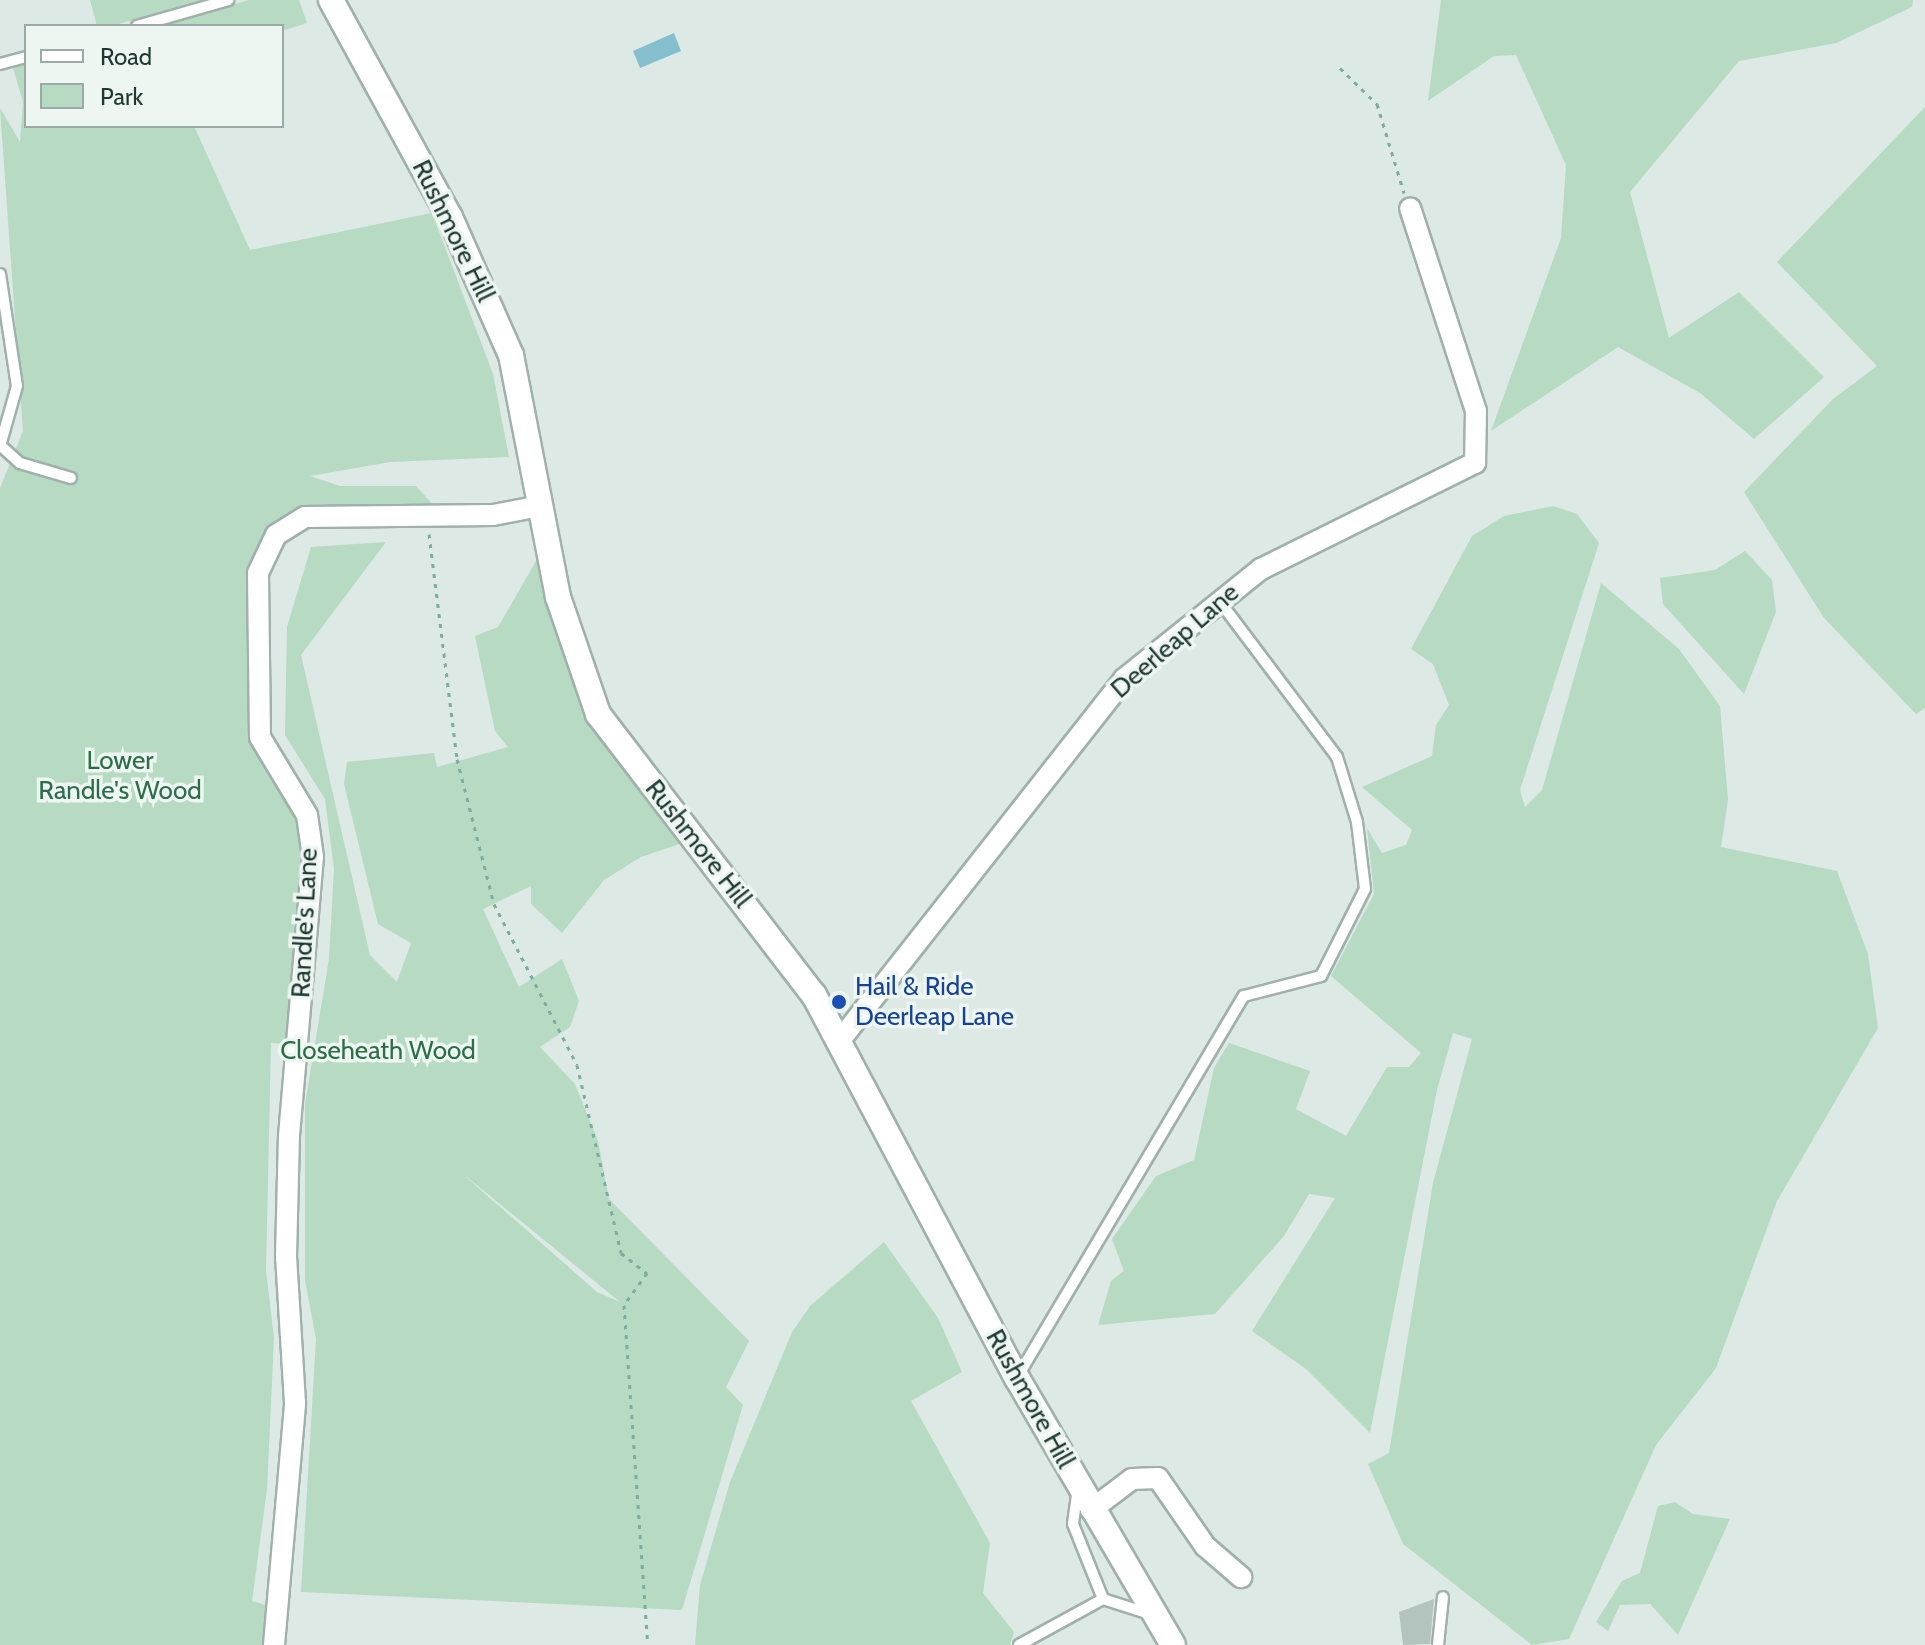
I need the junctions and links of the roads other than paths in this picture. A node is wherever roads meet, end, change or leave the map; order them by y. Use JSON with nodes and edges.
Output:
{"nodes":[{"id":1,"x":228,"y":0,"type":"edge"},
{"id":2,"x":331,"y":0,"type":"edge"},
{"id":3,"x":144,"y":24,"type":"edge"},
{"id":4,"x":24,"y":58,"type":"edge"},
{"id":5,"x":0,"y":64,"type":"edge"},
{"id":6,"x":1410,"y":208,"type":"road end"},
{"id":7,"x":0,"y":274,"type":"edge"},
{"id":8,"x":0,"y":446,"type":"edge"},
{"id":9,"x":71,"y":478,"type":"dead end"},
{"id":10,"x":540,"y":506,"type":"junction"},
{"id":11,"x":1217,"y":597,"type":"junction"},
{"id":12,"x":841,"y":1039,"type":"junction"},
{"id":13,"x":1017,"y":1378,"type":"junction"},
{"id":14,"x":1078,"y":1487,"type":"junction"},
{"id":15,"x":1091,"y":1510,"type":"junction"},
{"id":16,"x":1241,"y":1577,"type":"dead end"},
{"id":17,"x":1443,"y":1597,"type":"dead end"},
{"id":18,"x":1103,"y":1599,"type":"junction"},
{"id":19,"x":1152,"y":1615,"type":"junction"},
{"id":20,"x":274,"y":1645,"type":"edge"},
{"id":21,"x":1019,"y":1645,"type":"edge"},
{"id":22,"x":1173,"y":1645,"type":"edge"},
{"id":23,"x":1438,"y":1645,"type":"edge"}],
"edges":[{"from":1,"to":3,"type":"lane"},
{"from":2,"to":10,"type":"street","name":"Rushmore Hill"},
{"from":4,"to":5,"type":"lane"},
{"from":6,"to":11,"type":"street","name":"Deerleap Lane"},
{"from":7,"to":8,"type":"lane"},
{"from":8,"to":9,"type":"lane"},
{"from":10,"to":12,"type":"street","name":"Rushmore Hill"},
{"from":10,"to":20,"type":"street","name":"Randle's Lane"},
{"from":11,"to":12,"type":"street","name":"Deerleap Lane"},
{"from":11,"to":13,"type":"lane"},
{"from":12,"to":13,"type":"street","name":"Rushmore Hill"},
{"from":13,"to":14,"type":"street","name":"Rushmore Hill"},
{"from":14,"to":15,"type":"street","name":"Rushmore Hill"},
{"from":14,"to":18,"type":"lane"},
{"from":15,"to":16,"type":"street"},
{"from":15,"to":19,"type":"street","name":"Rushmore Hill"},
{"from":17,"to":23,"type":"lane"},
{"from":18,"to":19,"type":"lane"},
{"from":18,"to":21,"type":"lane"},
{"from":19,"to":22,"type":"street","name":"Rushmore Hill"}]}
